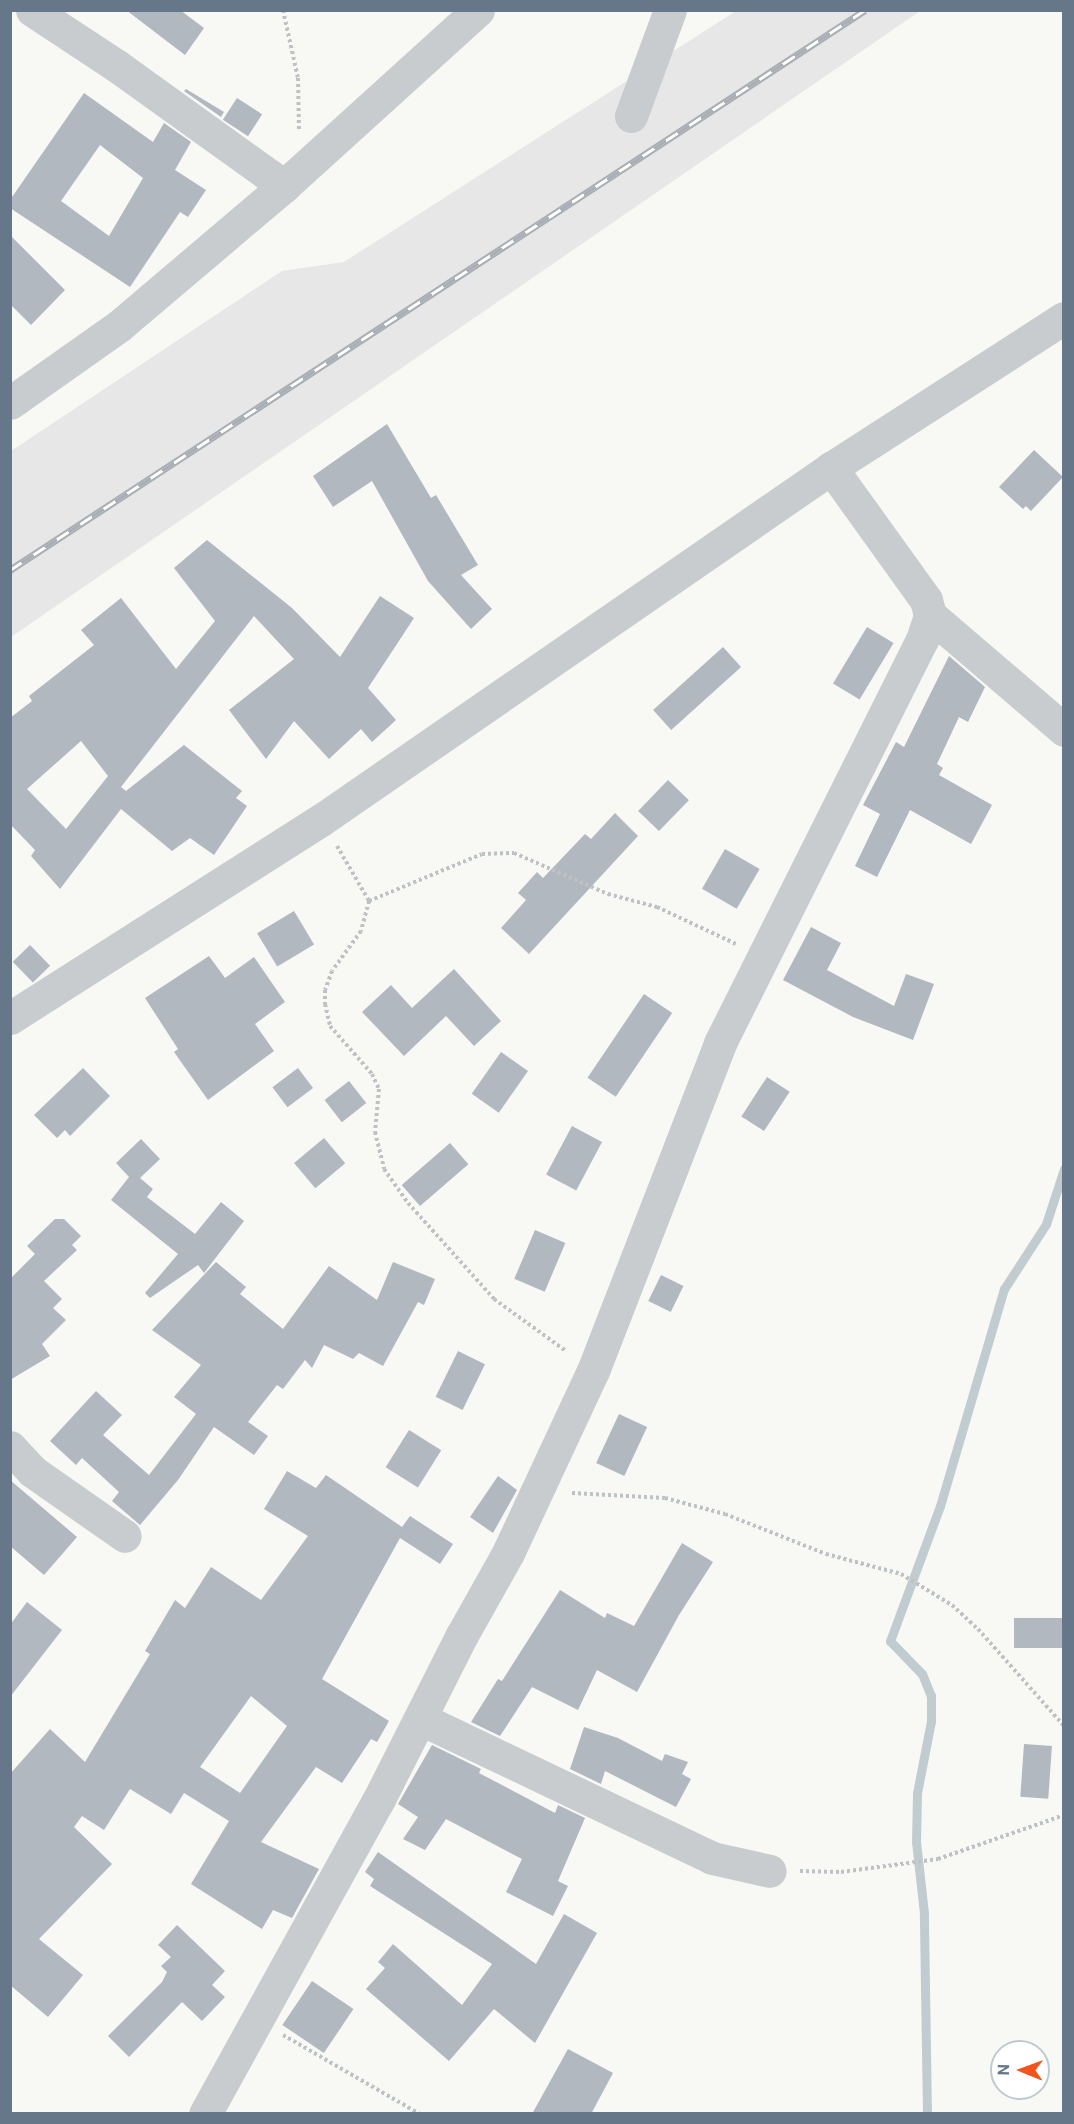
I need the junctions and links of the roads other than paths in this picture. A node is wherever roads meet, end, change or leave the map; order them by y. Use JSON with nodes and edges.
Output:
{"nodes":[{"id":1,"x":32,"y":10,"type":"edge"},
{"id":2,"x":478,"y":10,"type":"edge"},
{"id":3,"x":670,"y":10,"type":"edge"},
{"id":4,"x":632,"y":116,"type":"dead end"},
{"id":5,"x":291,"y":179,"type":"junction"},
{"id":6,"x":1064,"y":318,"type":"edge"},
{"id":7,"x":15,"y":396,"type":"edge"},
{"id":8,"x":831,"y":468,"type":"junction"},
{"id":9,"x":930,"y":615,"type":"junction"},
{"id":10,"x":1064,"y":730,"type":"edge"},
{"id":11,"x":10,"y":1018,"type":"edge"},
{"id":12,"x":10,"y":1447,"type":"edge"},
{"id":13,"x":125,"y":1536,"type":"dead end"},
{"id":14,"x":421,"y":1719,"type":"junction"},
{"id":15,"x":770,"y":1871,"type":"road end"},
{"id":16,"x":205,"y":2114,"type":"edge"}],
"edges":[{"from":1,"to":5,"type":"street"},
{"from":2,"to":5,"type":"street"},
{"from":3,"to":4,"type":"street"},
{"from":5,"to":7,"type":"street"},
{"from":6,"to":8,"type":"street"},
{"from":8,"to":9,"type":"street"},
{"from":8,"to":11,"type":"street"},
{"from":9,"to":10,"type":"street"},
{"from":9,"to":14,"type":"street"},
{"from":12,"to":13,"type":"street"},
{"from":14,"to":15,"type":"street"},
{"from":14,"to":16,"type":"street"}]}
